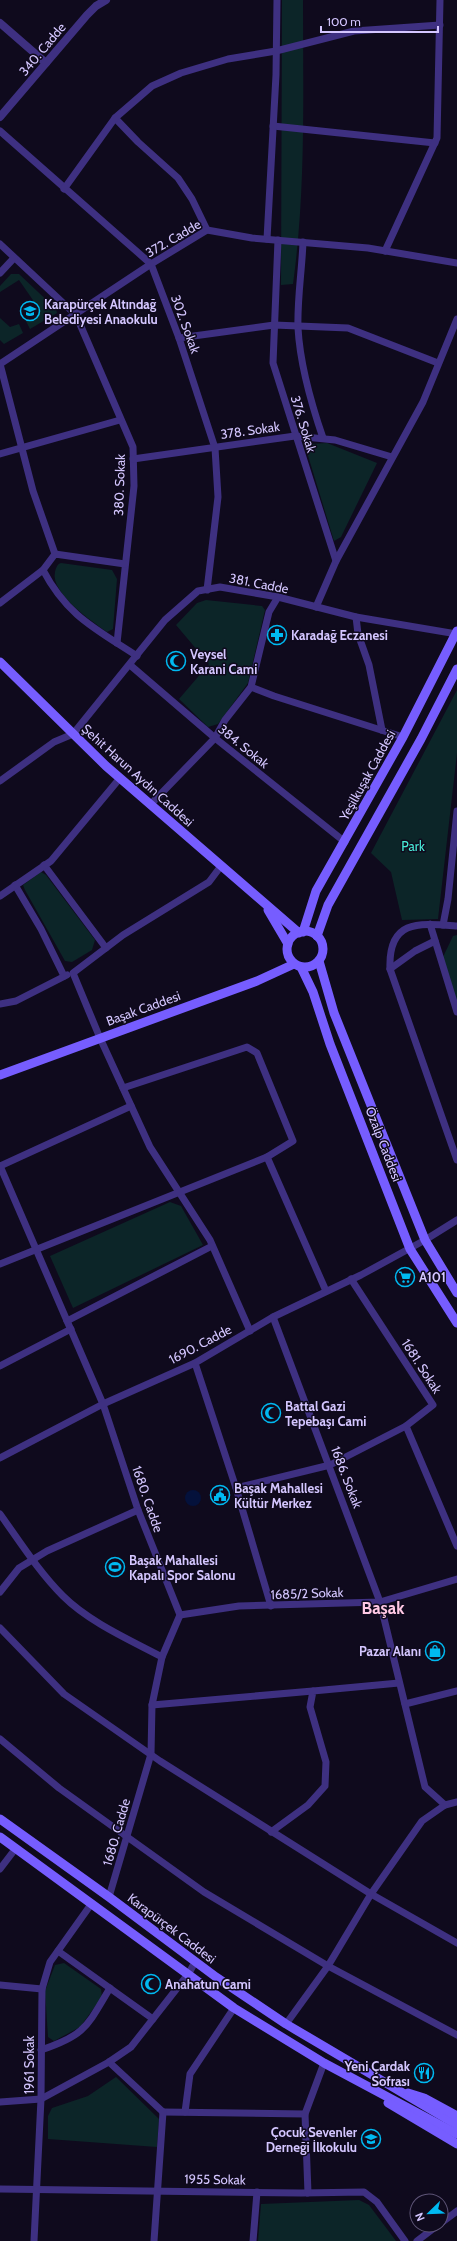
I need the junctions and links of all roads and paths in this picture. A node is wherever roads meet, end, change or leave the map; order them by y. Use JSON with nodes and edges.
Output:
{"nodes":[{"id":1,"x":106,"y":0,"type":"edge"},
{"id":2,"x":277,"y":0,"type":"edge"},
{"id":3,"x":440,"y":0,"type":"edge"},
{"id":4,"x":94,"y":3,"type":"edge"},
{"id":5,"x":0,"y":22,"type":"edge"},
{"id":6,"x":440,"y":25,"type":"junction"},
{"id":7,"x":276,"y":51,"type":"junction"},
{"id":8,"x":46,"y":63,"type":"junction"},
{"id":9,"x":0,"y":117,"type":"edge"},
{"id":10,"x":115,"y":118,"type":"junction"},
{"id":11,"x":274,"y":126,"type":"junction"},
{"id":12,"x":0,"y":131,"type":"edge"},
{"id":13,"x":434,"y":143,"type":"junction"},
{"id":14,"x":64,"y":189,"type":"junction"},
{"id":15,"x":207,"y":230,"type":"junction"},
{"id":16,"x":267,"y":239,"type":"junction"},
{"id":17,"x":278,"y":240,"type":"junction"},
{"id":18,"x":304,"y":242,"type":"junction"},
{"id":19,"x":0,"y":244,"type":"edge"},
{"id":20,"x":385,"y":251,"type":"junction"},
{"id":21,"x":14,"y":258,"type":"junction"},
{"id":22,"x":457,"y":263,"type":"edge"},
{"id":23,"x":151,"y":264,"type":"junction"},
{"id":24,"x":0,"y":273,"type":"edge"},
{"id":25,"x":76,"y":315,"type":"junction"},
{"id":26,"x":457,"y":319,"type":"edge"},
{"id":27,"x":274,"y":325,"type":"junction"},
{"id":28,"x":298,"y":326,"type":"junction"},
{"id":29,"x":179,"y":338,"type":"junction"},
{"id":30,"x":438,"y":363,"type":"junction"},
{"id":31,"x":0,"y":364,"type":"edge"},
{"id":32,"x":120,"y":420,"type":"junction"},
{"id":33,"x":295,"y":436,"type":"junction"},
{"id":34,"x":323,"y":438,"type":"junction"},
{"id":35,"x":22,"y":448,"type":"junction"},
{"id":36,"x":215,"y":448,"type":"junction"},
{"id":37,"x":0,"y":454,"type":"edge"},
{"id":38,"x":392,"y":457,"type":"junction"},
{"id":39,"x":133,"y":459,"type":"junction"},
{"id":40,"x":55,"y":554,"type":"junction"},
{"id":41,"x":336,"y":561,"type":"junction"},
{"id":42,"x":125,"y":564,"type":"junction"},
{"id":43,"x":43,"y":570,"type":"junction"},
{"id":44,"x":207,"y":590,"type":"junction"},
{"id":45,"x":278,"y":597,"type":"junction"},
{"id":46,"x":0,"y":603,"type":"edge"},
{"id":47,"x":316,"y":607,"type":"junction"},
{"id":48,"x":356,"y":617,"type":"junction"},
{"id":49,"x":457,"y":633,"type":"edge"},
{"id":50,"x":117,"y":642,"type":"junction"},
{"id":51,"x":137,"y":656,"type":"junction"},
{"id":52,"x":0,"y":662,"type":"edge"},
{"id":53,"x":130,"y":665,"type":"junction"},
{"id":54,"x":457,"y":669,"type":"edge"},
{"id":55,"x":251,"y":687,"type":"junction"},
{"id":56,"x":382,"y":730,"type":"junction"},
{"id":57,"x":73,"y":734,"type":"junction"},
{"id":58,"x":403,"y":736,"type":"junction"},
{"id":59,"x":215,"y":738,"type":"junction"},
{"id":60,"x":120,"y":778,"type":"junction"},
{"id":61,"x":0,"y":781,"type":"edge"},
{"id":62,"x":150,"y":804,"type":"junction"},
{"id":63,"x":457,"y":811,"type":"edge"},
{"id":64,"x":345,"y":842,"type":"junction"},
{"id":65,"x":455,"y":857,"type":"edge"},
{"id":66,"x":44,"y":865,"type":"junction"},
{"id":67,"x":221,"y":866,"type":"junction"},
{"id":68,"x":15,"y":885,"type":"junction"},
{"id":69,"x":0,"y":896,"type":"edge"},
{"id":70,"x":263,"y":902,"type":"junction"},
{"id":71,"x":430,"y":924,"type":"junction"},
{"id":72,"x":442,"y":925,"type":"junction"},
{"id":73,"x":457,"y":926,"type":"edge"},
{"id":74,"x":301,"y":932,"type":"junction"},
{"id":75,"x":317,"y":936,"type":"junction"},
{"id":76,"x":435,"y":941,"type":"junction"},
{"id":77,"x":288,"y":944,"type":"junction"},
{"id":78,"x":106,"y":948,"type":"junction"},
{"id":79,"x":319,"y":961,"type":"junction"},
{"id":80,"x":298,"y":965,"type":"junction"},
{"id":81,"x":390,"y":969,"type":"junction"},
{"id":82,"x":73,"y":972,"type":"junction"},
{"id":83,"x":64,"y":976,"type":"junction"},
{"id":84,"x":0,"y":1004,"type":"edge"},
{"id":85,"x":457,"y":1012,"type":"edge"},
{"id":86,"x":100,"y":1038,"type":"junction"},
{"id":87,"x":0,"y":1075,"type":"edge"},
{"id":88,"x":123,"y":1088,"type":"junction"},
{"id":89,"x":131,"y":1106,"type":"junction"},
{"id":90,"x":267,"y":1157,"type":"junction"},
{"id":91,"x":457,"y":1160,"type":"edge"},
{"id":92,"x":0,"y":1166,"type":"edge"},
{"id":93,"x":179,"y":1193,"type":"junction"},
{"id":94,"x":457,"y":1220,"type":"edge"},
{"id":95,"x":425,"y":1240,"type":"junction"},
{"id":96,"x":212,"y":1246,"type":"junction"},
{"id":97,"x":410,"y":1249,"type":"junction"},
{"id":98,"x":37,"y":1251,"type":"junction"},
{"id":99,"x":0,"y":1264,"type":"edge"},
{"id":100,"x":350,"y":1279,"type":"junction"},
{"id":101,"x":326,"y":1291,"type":"junction"},
{"id":102,"x":457,"y":1293,"type":"edge"},
{"id":103,"x":273,"y":1317,"type":"junction"},
{"id":104,"x":67,"y":1321,"type":"junction"},
{"id":105,"x":457,"y":1324,"type":"edge"},
{"id":106,"x":71,"y":1329,"type":"junction"},
{"id":107,"x":250,"y":1331,"type":"junction"},
{"id":108,"x":195,"y":1363,"type":"junction"},
{"id":109,"x":0,"y":1366,"type":"edge"},
{"id":110,"x":103,"y":1404,"type":"junction"},
{"id":111,"x":406,"y":1426,"type":"junction"},
{"id":112,"x":0,"y":1458,"type":"edge"},
{"id":113,"x":330,"y":1465,"type":"junction"},
{"id":114,"x":236,"y":1488,"type":"junction"},
{"id":115,"x":138,"y":1510,"type":"junction"},
{"id":116,"x":0,"y":1514,"type":"edge"},
{"id":117,"x":457,"y":1546,"type":"edge"},
{"id":118,"x":33,"y":1559,"type":"junction"},
{"id":119,"x":457,"y":1579,"type":"edge"},
{"id":120,"x":0,"y":1592,"type":"edge"},
{"id":121,"x":380,"y":1602,"type":"junction"},
{"id":122,"x":271,"y":1606,"type":"junction"},
{"id":123,"x":180,"y":1615,"type":"junction"},
{"id":124,"x":0,"y":1628,"type":"edge"},
{"id":125,"x":162,"y":1657,"type":"junction"},
{"id":126,"x":399,"y":1683,"type":"junction"},
{"id":127,"x":313,"y":1691,"type":"junction"},
{"id":128,"x":457,"y":1691,"type":"edge"},
{"id":129,"x":405,"y":1704,"type":"junction"},
{"id":130,"x":152,"y":1705,"type":"junction"},
{"id":131,"x":0,"y":1739,"type":"edge"},
{"id":132,"x":151,"y":1754,"type":"junction"},
{"id":133,"x":457,"y":1802,"type":"edge"},
{"id":134,"x":445,"y":1805,"type":"junction"},
{"id":135,"x":0,"y":1819,"type":"edge"},
{"id":136,"x":271,"y":1832,"type":"junction"},
{"id":137,"x":127,"y":1835,"type":"junction"},
{"id":138,"x":0,"y":1837,"type":"edge"},
{"id":139,"x":16,"y":1848,"type":"junction"},
{"id":140,"x":0,"y":1869,"type":"edge"},
{"id":141,"x":371,"y":1894,"type":"junction"},
{"id":142,"x":109,"y":1897,"type":"junction"},
{"id":143,"x":92,"y":1903,"type":"junction"},
{"id":144,"x":457,"y":1943,"type":"edge"},
{"id":145,"x":58,"y":1951,"type":"junction"},
{"id":146,"x":195,"y":1962,"type":"junction"},
{"id":147,"x":328,"y":1966,"type":"junction"},
{"id":148,"x":189,"y":1973,"type":"junction"},
{"id":149,"x":0,"y":1985,"type":"edge"},
{"id":150,"x":110,"y":1988,"type":"junction"},
{"id":151,"x":42,"y":1989,"type":"junction"},
{"id":152,"x":234,"y":2008,"type":"junction"},
{"id":153,"x":153,"y":2018,"type":"junction"},
{"id":154,"x":286,"y":2024,"type":"junction"},
{"id":155,"x":457,"y":2035,"type":"edge"},
{"id":156,"x":42,"y":2050,"type":"junction"},
{"id":157,"x":109,"y":2062,"type":"junction"},
{"id":158,"x":324,"y":2063,"type":"junction"},
{"id":159,"x":358,"y":2081,"type":"junction"},
{"id":160,"x":397,"y":2090,"type":"junction"},
{"id":161,"x":41,"y":2099,"type":"junction"},
{"id":162,"x":0,"y":2102,"type":"edge"},
{"id":163,"x":163,"y":2112,"type":"junction"},
{"id":164,"x":185,"y":2112,"type":"junction"},
{"id":165,"x":305,"y":2114,"type":"junction"},
{"id":166,"x":457,"y":2116,"type":"edge"},
{"id":167,"x":457,"y":2125,"type":"edge"},
{"id":168,"x":457,"y":2134,"type":"edge"},
{"id":169,"x":457,"y":2144,"type":"edge"},
{"id":170,"x":0,"y":2189,"type":"edge"},
{"id":171,"x":37,"y":2189,"type":"junction"},
{"id":172,"x":159,"y":2190,"type":"junction"},
{"id":173,"x":257,"y":2192,"type":"junction"},
{"id":174,"x":308,"y":2193,"type":"junction"},
{"id":175,"x":428,"y":2233,"type":"edge"},
{"id":176,"x":34,"y":2241,"type":"edge"},
{"id":177,"x":154,"y":2241,"type":"edge"},
{"id":178,"x":253,"y":2241,"type":"edge"},
{"id":179,"x":405,"y":2241,"type":"edge"},
{"id":180,"x":417,"y":2241,"type":"edge"}],
"edges":[{"from":1,"to":4,"type":"street","name":"340. Cadde"},
{"from":2,"to":7,"type":"street"},
{"from":3,"to":6,"type":"street"},
{"from":4,"to":8,"type":"street","name":"340. Cadde"},
{"from":5,"to":8,"type":"street"},
{"from":6,"to":7,"type":"street"},
{"from":6,"to":13,"type":"street"},
{"from":7,"to":10,"type":"street"},
{"from":7,"to":11,"type":"street"},
{"from":8,"to":9,"type":"street","name":"340. Cadde"},
{"from":10,"to":14,"type":"street"},
{"from":10,"to":15,"type":"street"},
{"from":11,"to":13,"type":"street"},
{"from":11,"to":16,"type":"street"},
{"from":12,"to":14,"type":"street","name":"302. Sokak"},
{"from":13,"to":20,"type":"street"},
{"from":14,"to":23,"type":"street","name":"302. Sokak"},
{"from":15,"to":16,"type":"street","name":"372. Cadde"},
{"from":15,"to":23,"type":"street","name":"372. Cadde"},
{"from":16,"to":17,"type":"street","name":"372. Cadde"},
{"from":17,"to":18,"type":"street","name":"372. Cadde"},
{"from":17,"to":27,"type":"street","name":"376. Sokak"},
{"from":18,"to":20,"type":"street","name":"372. Cadde"},
{"from":18,"to":28,"type":"street"},
{"from":19,"to":21,"type":"street"},
{"from":20,"to":22,"type":"street","name":"372. Cadde"},
{"from":21,"to":24,"type":"street"},
{"from":21,"to":25,"type":"street"},
{"from":23,"to":25,"type":"street","name":"372. Cadde"},
{"from":23,"to":29,"type":"street","name":"302. Sokak"},
{"from":25,"to":31,"type":"street","name":"372. Cadde"},
{"from":25,"to":32,"type":"street","name":"380. Sokak"},
{"from":26,"to":30,"type":"street"},
{"from":27,"to":28,"type":"street"},
{"from":27,"to":29,"type":"street"},
{"from":27,"to":33,"type":"street","name":"376. Sokak"},
{"from":28,"to":30,"type":"street"},
{"from":28,"to":34,"type":"street"},
{"from":29,"to":36,"type":"street","name":"302. Sokak"},
{"from":30,"to":38,"type":"street"},
{"from":31,"to":35,"type":"street"},
{"from":32,"to":35,"type":"street"},
{"from":32,"to":39,"type":"street","name":"380. Sokak"},
{"from":33,"to":34,"type":"street","name":"378. Sokak"},
{"from":33,"to":36,"type":"street","name":"378. Sokak"},
{"from":33,"to":41,"type":"street","name":"376. Sokak"},
{"from":34,"to":38,"type":"street","name":"378. Sokak"},
{"from":35,"to":37,"type":"street"},
{"from":35,"to":40,"type":"street"},
{"from":36,"to":39,"type":"street","name":"378. Sokak"},
{"from":36,"to":44,"type":"street","name":"302. Sokak"},
{"from":38,"to":41,"type":"street"},
{"from":39,"to":42,"type":"street","name":"380. Sokak"},
{"from":40,"to":42,"type":"street"},
{"from":40,"to":43,"type":"street"},
{"from":41,"to":47,"type":"street"},
{"from":42,"to":50,"type":"street","name":"380. Sokak"},
{"from":43,"to":46,"type":"street"},
{"from":43,"to":50,"type":"street"},
{"from":44,"to":45,"type":"street","name":"381. Cadde"},
{"from":44,"to":51,"type":"street","name":"381. Cadde"},
{"from":45,"to":47,"type":"street","name":"381. Cadde"},
{"from":45,"to":55,"type":"street"},
{"from":47,"to":48,"type":"street","name":"381. Cadde"},
{"from":48,"to":49,"type":"street","name":"381. Cadde"},
{"from":48,"to":56,"type":"street"},
{"from":49,"to":58,"type":"main road","name":"Yeşilkuşak Caddesi"},
{"from":50,"to":51,"type":"street"},
{"from":51,"to":53,"type":"street","name":"381. Cadde"},
{"from":52,"to":57,"type":"main road","name":"Şehit Harun Aydın Caddesi"},
{"from":53,"to":57,"type":"street","name":"381. Cadde"},
{"from":53,"to":59,"type":"street","name":"384. Sokak"},
{"from":54,"to":75,"type":"main road"},
{"from":55,"to":56,"type":"street"},
{"from":55,"to":59,"type":"street"},
{"from":56,"to":58,"type":"street"},
{"from":57,"to":60,"type":"main road","name":"Şehit Harun Aydın Caddesi"},
{"from":57,"to":61,"type":"street"},
{"from":58,"to":64,"type":"main road","name":"Yeşilkuşak Caddesi"},
{"from":59,"to":62,"type":"street"},
{"from":59,"to":64,"type":"street","name":"384. Sokak"},
{"from":60,"to":62,"type":"main road","name":"Şehit Harun Aydın Caddesi"},
{"from":60,"to":66,"type":"street"},
{"from":62,"to":67,"type":"main road","name":"Şehit Harun Aydın Caddesi"},
{"from":63,"to":65,"type":"street"},
{"from":64,"to":74,"type":"main road","name":"Yeşilkuşak Caddesi"},
{"from":65,"to":72,"type":"street"},
{"from":66,"to":68,"type":"street"},
{"from":66,"to":78,"type":"street"},
{"from":67,"to":70,"type":"main road","name":"Şehit Harun Aydın Caddesi"},
{"from":67,"to":78,"type":"street"},
{"from":68,"to":69,"type":"street"},
{"from":68,"to":83,"type":"street"},
{"from":70,"to":74,"type":"main road","name":"Şehit Harun Aydın Caddesi"},
{"from":70,"to":77,"type":"main road","name":"Şehit Harun Aydın Caddesi"},
{"from":71,"to":72,"type":"street"},
{"from":71,"to":76,"type":"street"},
{"from":71,"to":81,"type":"street"},
{"from":72,"to":73,"type":"street"},
{"from":74,"to":75,"type":"main road"},
{"from":74,"to":77,"type":"main road"},
{"from":75,"to":79,"type":"main road"},
{"from":76,"to":81,"type":"street"},
{"from":76,"to":85,"type":"street"},
{"from":77,"to":80,"type":"main road"},
{"from":78,"to":82,"type":"street"},
{"from":79,"to":80,"type":"main road"},
{"from":79,"to":95,"type":"main road","name":"Özalp Caddesi"},
{"from":80,"to":86,"type":"main road","name":"Başak Caddesi"},
{"from":80,"to":97,"type":"main road","name":"Özalp Caddesi"},
{"from":81,"to":91,"type":"street"},
{"from":82,"to":83,"type":"street"},
{"from":82,"to":86,"type":"street"},
{"from":83,"to":84,"type":"street"},
{"from":86,"to":87,"type":"main road","name":"Başak Caddesi"},
{"from":86,"to":88,"type":"street"},
{"from":88,"to":89,"type":"street"},
{"from":88,"to":90,"type":"street"},
{"from":89,"to":92,"type":"street"},
{"from":89,"to":93,"type":"street"},
{"from":90,"to":93,"type":"street"},
{"from":90,"to":101,"type":"street"},
{"from":92,"to":98,"type":"street","name":"1680. Cadde"},
{"from":93,"to":96,"type":"street"},
{"from":93,"to":98,"type":"street"},
{"from":94,"to":95,"type":"street","name":"1690. Cadde"},
{"from":95,"to":97,"type":"street","name":"1690. Cadde"},
{"from":95,"to":102,"type":"main road","name":"Özalp Caddesi"},
{"from":96,"to":104,"type":"street"},
{"from":96,"to":107,"type":"street"},
{"from":97,"to":100,"type":"street","name":"1690. Cadde"},
{"from":97,"to":105,"type":"main road","name":"Özalp Caddesi"},
{"from":98,"to":99,"type":"street"},
{"from":98,"to":104,"type":"street","name":"1680. Cadde"},
{"from":100,"to":101,"type":"street","name":"1690. Cadde"},
{"from":100,"to":111,"type":"street","name":"1681. Sokak"},
{"from":101,"to":103,"type":"street","name":"1690. Cadde"},
{"from":103,"to":107,"type":"street","name":"1690. Cadde"},
{"from":103,"to":113,"type":"street","name":"1686. Sokak"},
{"from":104,"to":106,"type":"street","name":"1680. Cadde"},
{"from":106,"to":109,"type":"street"},
{"from":106,"to":110,"type":"street","name":"1680. Cadde"},
{"from":107,"to":108,"type":"street","name":"1690. Cadde"},
{"from":108,"to":110,"type":"street","name":"1690. Cadde"},
{"from":108,"to":114,"type":"street"},
{"from":110,"to":112,"type":"street","name":"1690. Cadde"},
{"from":110,"to":115,"type":"street","name":"1680. Cadde"},
{"from":111,"to":113,"type":"street","name":"1681. Sokak"},
{"from":111,"to":117,"type":"street"},
{"from":113,"to":114,"type":"street","name":"1681. Sokak"},
{"from":113,"to":121,"type":"street","name":"1686. Sokak"},
{"from":114,"to":122,"type":"street"},
{"from":115,"to":118,"type":"street"},
{"from":115,"to":123,"type":"street","name":"1680. Cadde"},
{"from":116,"to":118,"type":"street"},
{"from":118,"to":120,"type":"street"},
{"from":118,"to":125,"type":"street"},
{"from":119,"to":121,"type":"street","name":"1685/2 Sokak"},
{"from":121,"to":122,"type":"street","name":"1685/2 Sokak"},
{"from":121,"to":126,"type":"street","name":"1686. Sokak"},
{"from":122,"to":123,"type":"street","name":"1685/2 Sokak"},
{"from":123,"to":125,"type":"street","name":"1680. Cadde"},
{"from":124,"to":132,"type":"street"},
{"from":125,"to":130,"type":"street","name":"1680. Cadde"},
{"from":126,"to":127,"type":"street"},
{"from":126,"to":129,"type":"street","name":"1686. Sokak"},
{"from":127,"to":130,"type":"street"},
{"from":127,"to":136,"type":"street"},
{"from":128,"to":129,"type":"street"},
{"from":129,"to":134,"type":"street","name":"1686. Sokak"},
{"from":130,"to":132,"type":"street","name":"1680. Cadde"},
{"from":131,"to":137,"type":"street"},
{"from":132,"to":136,"type":"street"},
{"from":132,"to":137,"type":"street","name":"1680. Cadde"},
{"from":133,"to":134,"type":"street"},
{"from":134,"to":141,"type":"street"},
{"from":135,"to":142,"type":"main road","name":"Karapürçek Caddesi"},
{"from":136,"to":141,"type":"street"},
{"from":137,"to":142,"type":"street","name":"1680. Cadde"},
{"from":137,"to":147,"type":"street"},
{"from":138,"to":139,"type":"main road","name":"Karapürçek Caddesi"},
{"from":139,"to":140,"type":"street"},
{"from":139,"to":143,"type":"main road","name":"Karapürçek Caddesi"},
{"from":141,"to":144,"type":"street"},
{"from":141,"to":147,"type":"street"},
{"from":142,"to":146,"type":"main road","name":"Karapürçek Caddesi"},
{"from":143,"to":145,"type":"street","name":"1961 Sokak"},
{"from":143,"to":148,"type":"main road","name":"Karapürçek Caddesi"},
{"from":145,"to":150,"type":"street"},
{"from":145,"to":151,"type":"street","name":"1961 Sokak"},
{"from":146,"to":148,"type":"street"},
{"from":146,"to":154,"type":"main road","name":"Karapürçek Caddesi"},
{"from":147,"to":154,"type":"street"},
{"from":147,"to":155,"type":"street"},
{"from":148,"to":152,"type":"main road","name":"Karapürçek Caddesi"},
{"from":148,"to":153,"type":"street"},
{"from":149,"to":151,"type":"street"},
{"from":150,"to":153,"type":"street"},
{"from":150,"to":156,"type":"street"},
{"from":151,"to":156,"type":"street","name":"1961 Sokak"},
{"from":152,"to":158,"type":"main road","name":"Karapürçek Caddesi"},
{"from":152,"to":164,"type":"street"},
{"from":153,"to":157,"type":"street"},
{"from":154,"to":160,"type":"main road","name":"Karapürçek Caddesi"},
{"from":156,"to":161,"type":"street","name":"1961 Sokak"},
{"from":157,"to":161,"type":"street"},
{"from":157,"to":163,"type":"street"},
{"from":158,"to":159,"type":"main road","name":"Karapürçek Caddesi"},
{"from":158,"to":165,"type":"street"},
{"from":159,"to":168,"type":"main road","name":"Karapürçek Caddesi"},
{"from":159,"to":169,"type":"main road"},
{"from":160,"to":166,"type":"main road"},
{"from":160,"to":167,"type":"main road","name":"Karapürçek Caddesi"},
{"from":161,"to":162,"type":"street"},
{"from":161,"to":171,"type":"street","name":"1961 Sokak"},
{"from":163,"to":164,"type":"street"},
{"from":163,"to":172,"type":"street"},
{"from":164,"to":165,"type":"street"},
{"from":165,"to":174,"type":"street"},
{"from":170,"to":171,"type":"street","name":"1955 Sokak"},
{"from":171,"to":172,"type":"street","name":"1955 Sokak"},
{"from":171,"to":176,"type":"street","name":"1961 Sokak"},
{"from":172,"to":173,"type":"street","name":"1955 Sokak"},
{"from":172,"to":177,"type":"street"},
{"from":173,"to":174,"type":"street","name":"1955 Sokak"},
{"from":173,"to":178,"type":"street"},
{"from":174,"to":179,"type":"street","name":"1955 Sokak"},
{"from":175,"to":180,"type":"street"}]}
